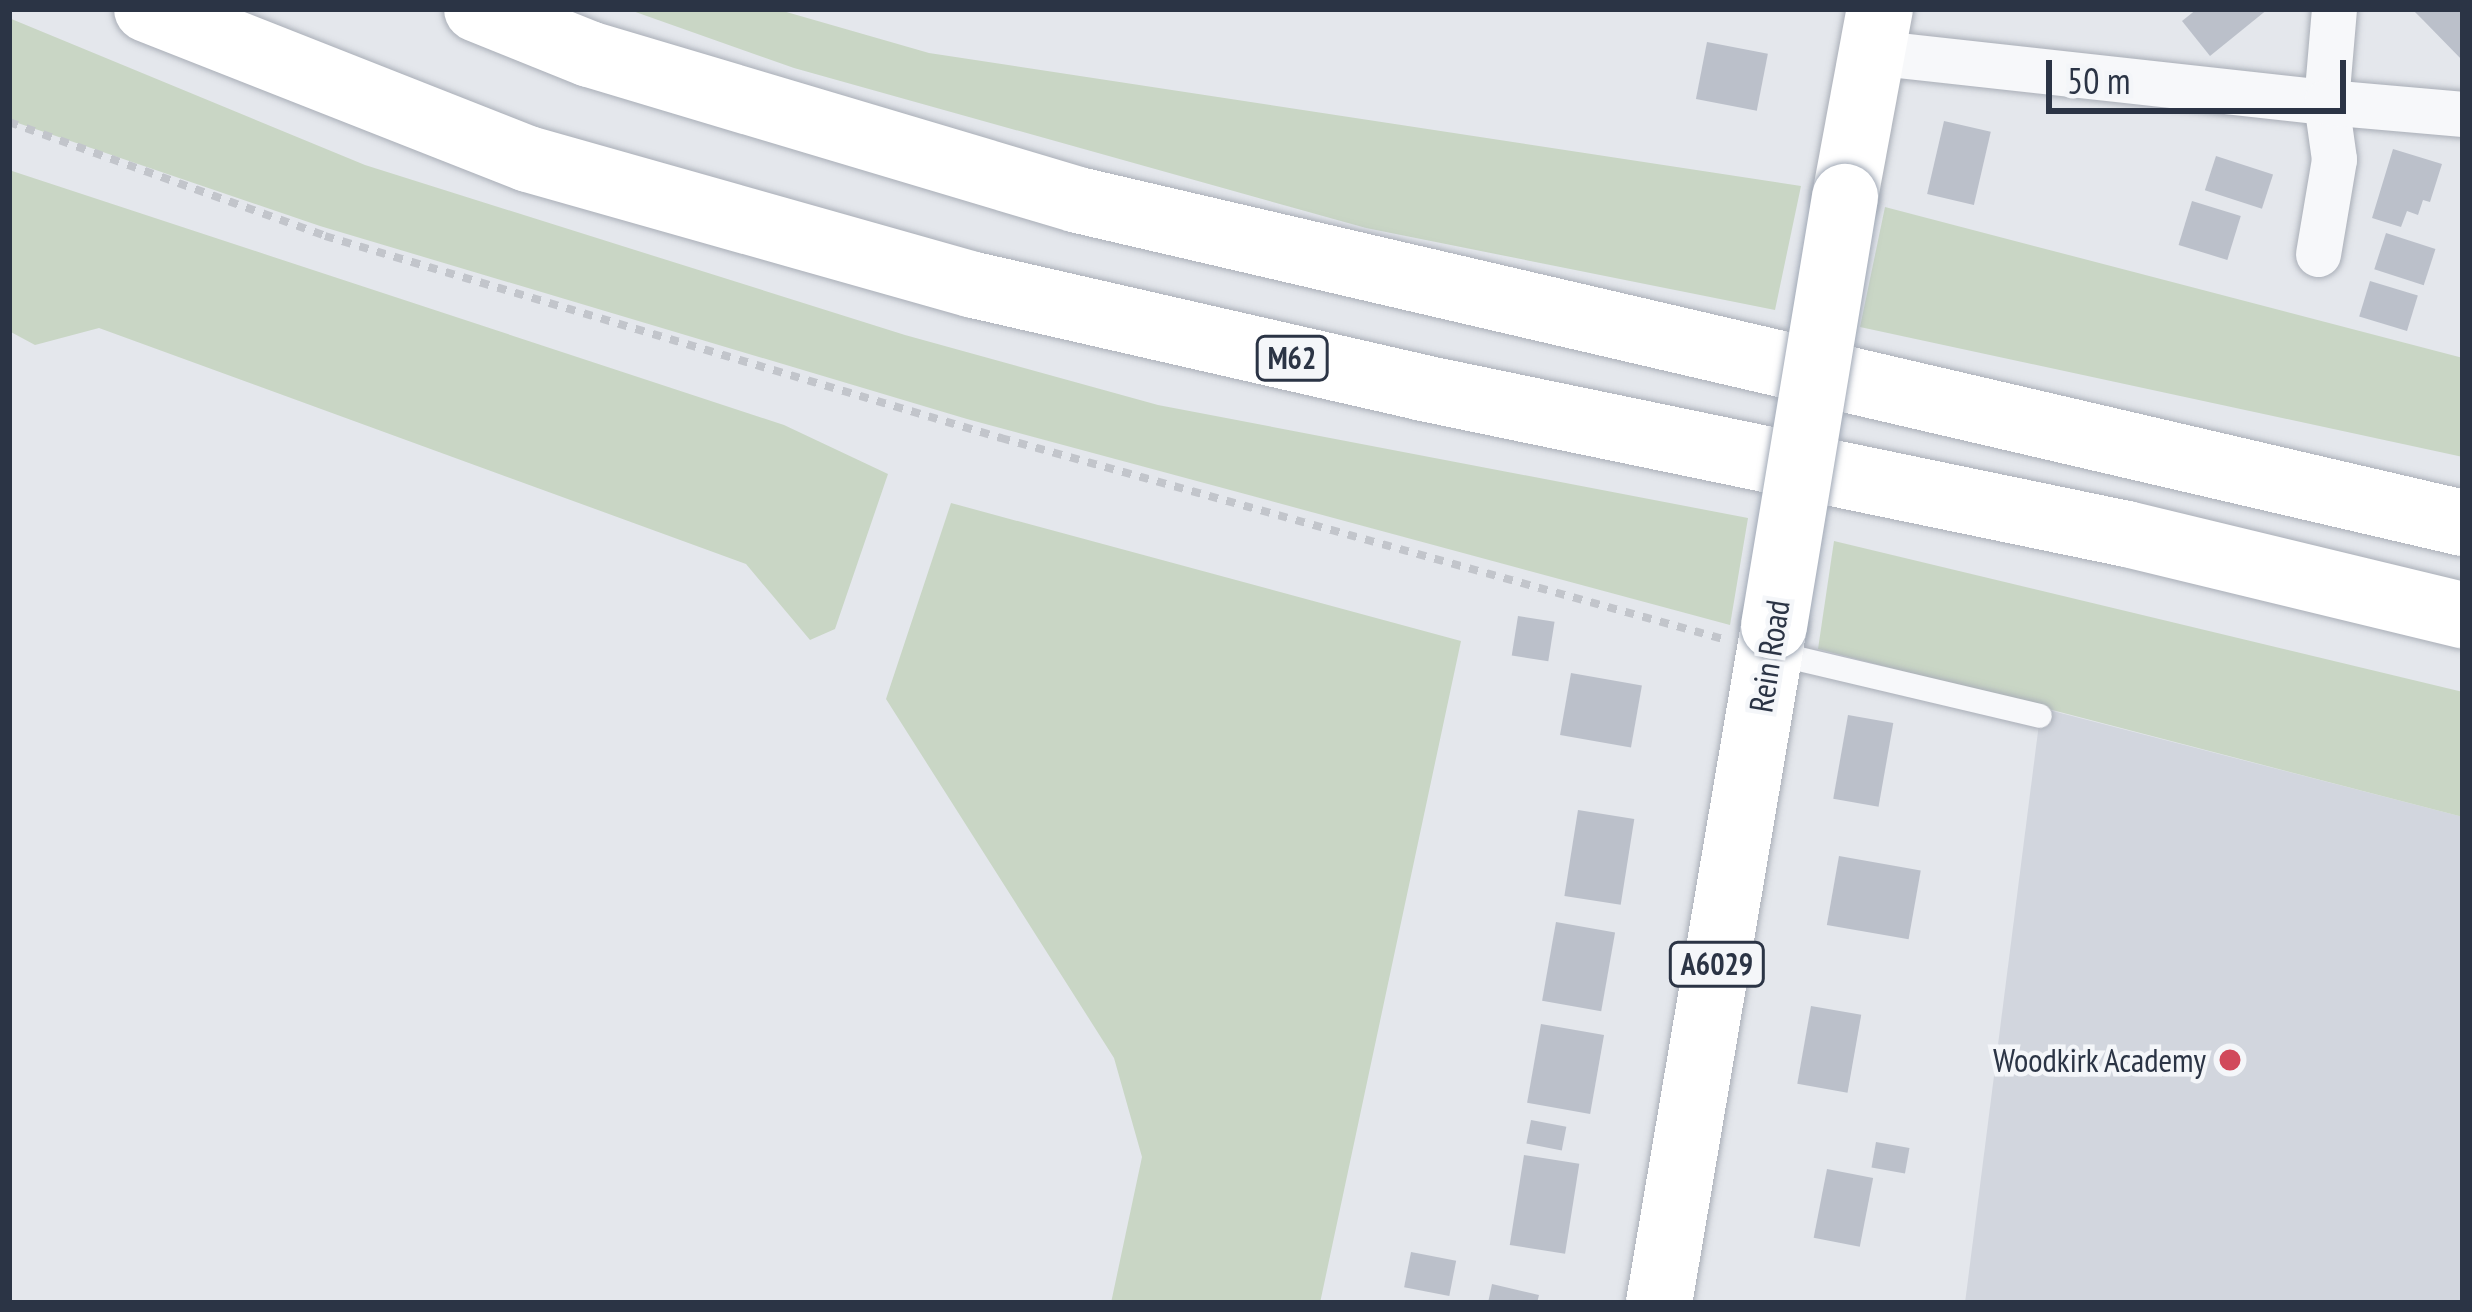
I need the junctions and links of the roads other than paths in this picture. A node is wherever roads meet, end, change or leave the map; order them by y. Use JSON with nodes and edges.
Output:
{"nodes":[{"id":1,"x":147,"y":9,"type":"edge"},
{"id":2,"x":476,"y":9,"type":"edge"},
{"id":3,"x":2334,"y":9,"type":"edge"},
{"id":4,"x":1876,"y":30,"type":"edge"},
{"id":5,"x":2326,"y":102,"type":"junction"},
{"id":6,"x":2463,"y":114,"type":"edge"},
{"id":7,"x":2318,"y":254,"type":"dead end"},
{"id":8,"x":2463,"y":523,"type":"edge"},
{"id":9,"x":2463,"y":615,"type":"edge"},
{"id":10,"x":1772,"y":639,"type":"junction"},
{"id":11,"x":2040,"y":716,"type":"dead end"},
{"id":12,"x":1659,"y":1303,"type":"edge"}],
"edges":[{"from":1,"to":9,"type":"main road","number":"M62"},
{"from":2,"to":8,"type":"main road"},
{"from":3,"to":5,"type":"street"},
{"from":4,"to":5,"type":"street"},
{"from":4,"to":10,"type":"main road","name":"Rein Road","number":"A6029","bridge":true},
{"from":5,"to":6,"type":"street"},
{"from":5,"to":7,"type":"street"},
{"from":10,"to":11,"type":"lane"},
{"from":10,"to":12,"type":"main road","name":"Rein Road","number":"A6029"}]}
